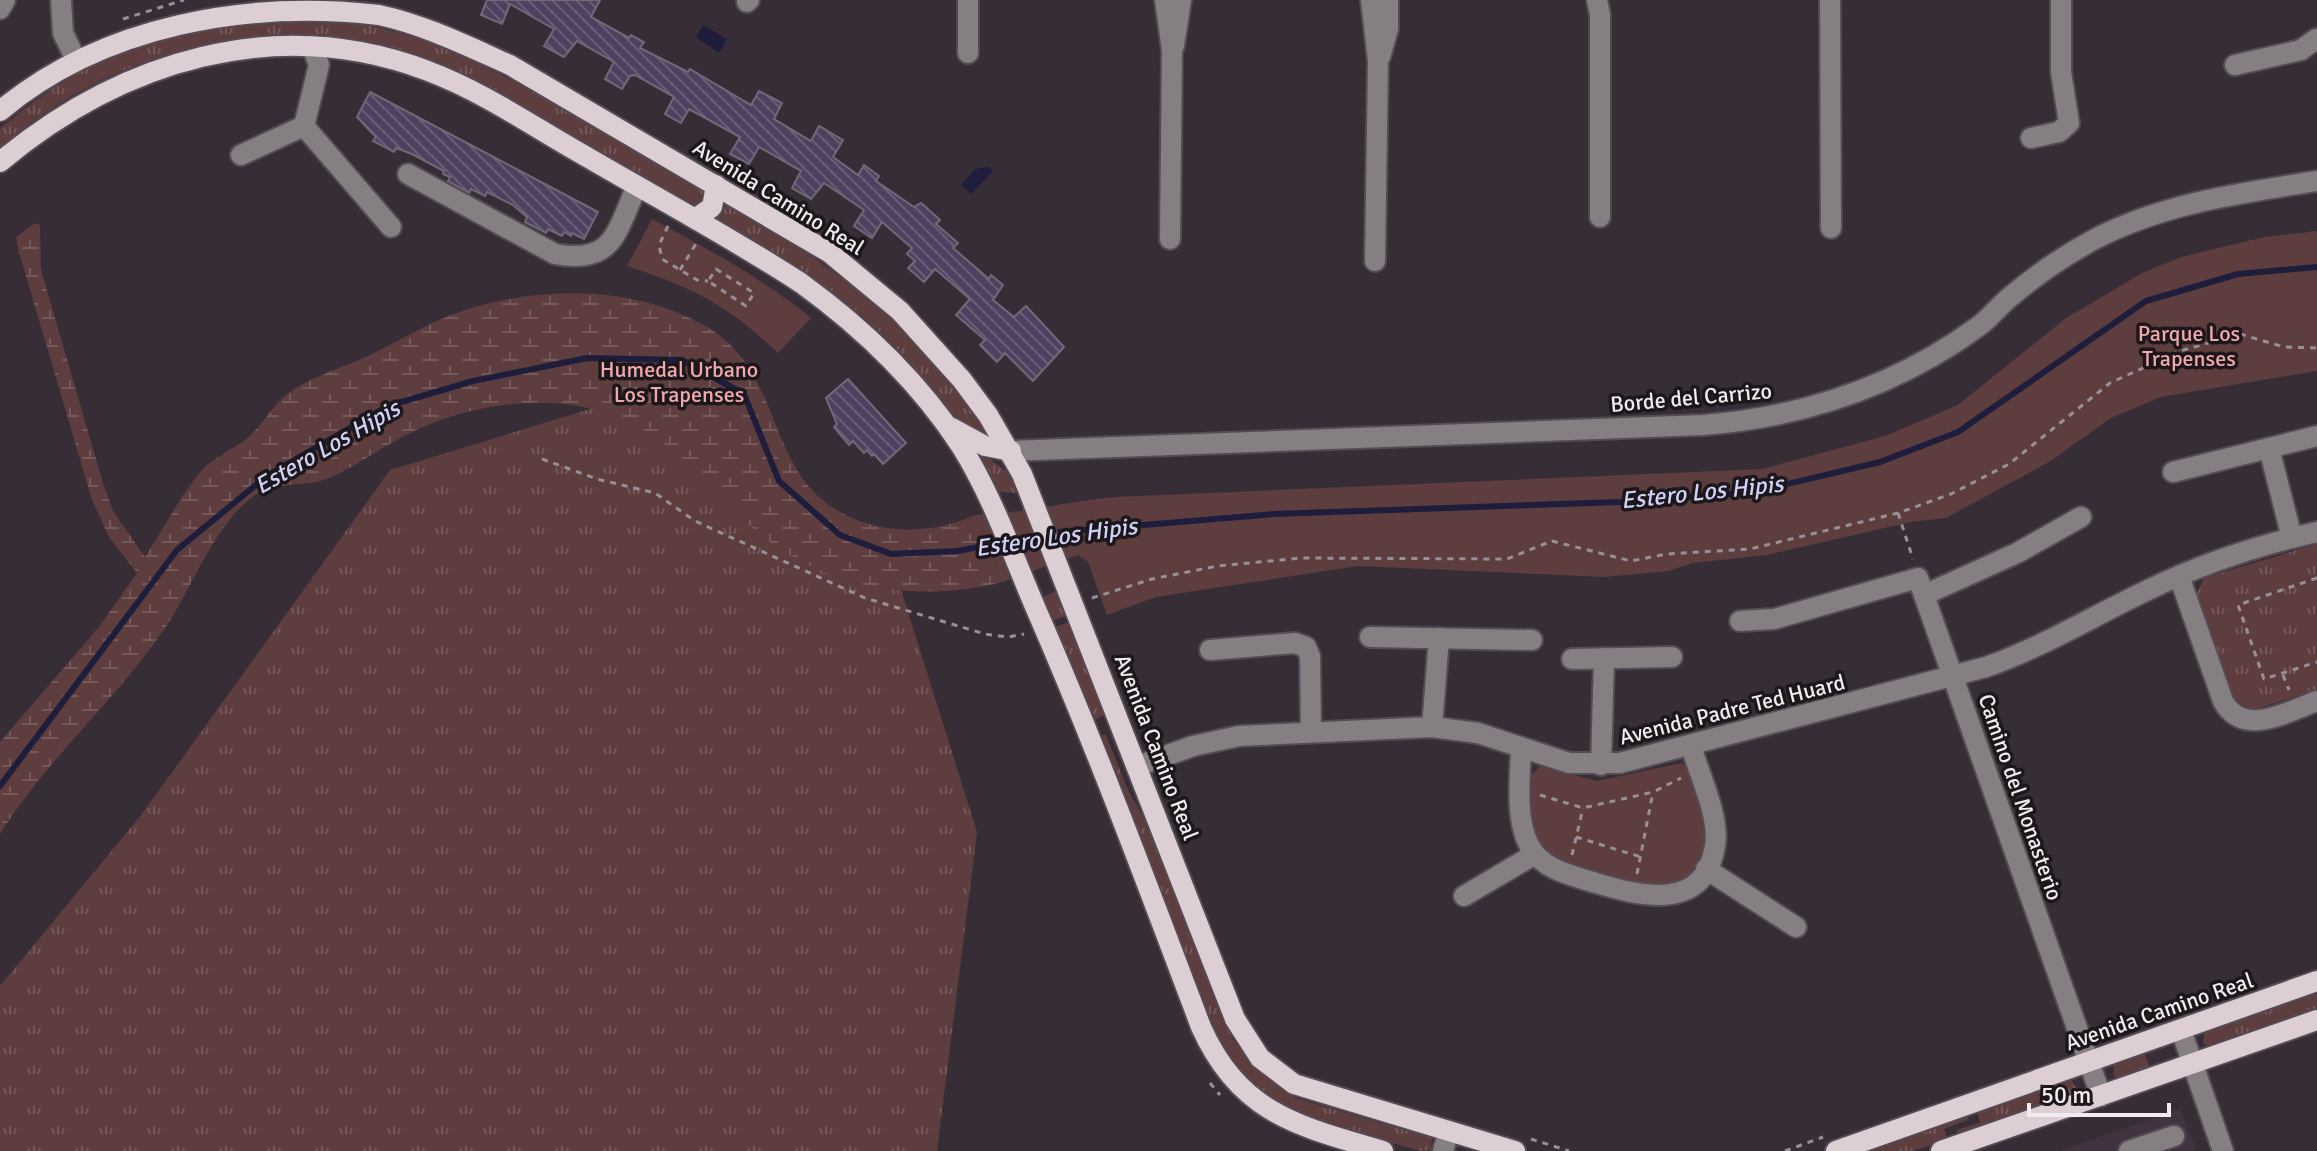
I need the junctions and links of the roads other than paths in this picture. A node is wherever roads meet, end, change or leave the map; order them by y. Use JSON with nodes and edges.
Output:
{"nodes":[{"id":1,"x":5,"y":0,"type":"edge"},
{"id":2,"x":61,"y":0,"type":"edge"},
{"id":3,"x":968,"y":0,"type":"edge"},
{"id":4,"x":1165,"y":0,"type":"edge"},
{"id":5,"x":1181,"y":0,"type":"edge"},
{"id":6,"x":1371,"y":0,"type":"edge"},
{"id":7,"x":1388,"y":0,"type":"edge"},
{"id":8,"x":1830,"y":0,"type":"edge"},
{"id":9,"x":2061,"y":0,"type":"edge"},
{"id":10,"x":1600,"y":5,"type":"edge"},
{"id":11,"x":0,"y":9,"type":"edge"},
{"id":12,"x":2317,"y":19,"type":"edge"},
{"id":13,"x":2317,"y":39,"type":"edge"},
{"id":14,"x":312,"y":46,"type":"junction"},
{"id":15,"x":1172,"y":50,"type":"junction"},
{"id":16,"x":968,"y":53,"type":"dead end"},
{"id":17,"x":76,"y":60,"type":"junction"},
{"id":18,"x":1378,"y":61,"type":"junction"},
{"id":19,"x":2235,"y":65,"type":"dead end"},
{"id":20,"x":0,"y":111,"type":"edge"},
{"id":21,"x":304,"y":126,"type":"junction"},
{"id":22,"x":2031,"y":138,"type":"dead end"},
{"id":23,"x":241,"y":155,"type":"dead end"},
{"id":24,"x":0,"y":162,"type":"edge"},
{"id":25,"x":408,"y":174,"type":"dead end"},
{"id":26,"x":2317,"y":181,"type":"edge"},
{"id":27,"x":716,"y":185,"type":"junction"},
{"id":28,"x":637,"y":186,"type":"junction"},
{"id":29,"x":1600,"y":217,"type":"dead end"},
{"id":30,"x":391,"y":227,"type":"dead end"},
{"id":31,"x":687,"y":228,"type":"junction"},
{"id":32,"x":1831,"y":228,"type":"dead end"},
{"id":33,"x":1170,"y":239,"type":"dead end"},
{"id":34,"x":1375,"y":261,"type":"dead end"},
{"id":35,"x":942,"y":421,"type":"junction"},
{"id":36,"x":2317,"y":436,"type":"edge"},
{"id":37,"x":2269,"y":448,"type":"junction"},
{"id":38,"x":1011,"y":451,"type":"junction"},
{"id":39,"x":2173,"y":472,"type":"dead end"},
{"id":40,"x":2081,"y":517,"type":"dead end"},
{"id":41,"x":2317,"y":532,"type":"edge"},
{"id":42,"x":2292,"y":538,"type":"junction"},
{"id":43,"x":2179,"y":576,"type":"junction"},
{"id":44,"x":1921,"y":586,"type":"junction"},
{"id":45,"x":1740,"y":621,"type":"dead end"},
{"id":46,"x":1370,"y":637,"type":"dead end"},
{"id":47,"x":1439,"y":638,"type":"junction"},
{"id":48,"x":1532,"y":640,"type":"dead end"},
{"id":49,"x":1210,"y":650,"type":"dead end"},
{"id":50,"x":1672,"y":657,"type":"dead end"},
{"id":51,"x":1604,"y":658,"type":"junction"},
{"id":52,"x":1572,"y":659,"type":"dead end"},
{"id":53,"x":1953,"y":676,"type":"junction"},
{"id":54,"x":2317,"y":701,"type":"edge"},
{"id":55,"x":1432,"y":727,"type":"junction"},
{"id":56,"x":1088,"y":731,"type":"junction"},
{"id":57,"x":1311,"y":732,"type":"junction"},
{"id":58,"x":1127,"y":738,"type":"junction"},
{"id":59,"x":1691,"y":746,"type":"junction"},
{"id":60,"x":1521,"y":748,"type":"junction"},
{"id":61,"x":1601,"y":765,"type":"junction"},
{"id":62,"x":1138,"y":766,"type":"junction"},
{"id":63,"x":1535,"y":854,"type":"junction"},
{"id":64,"x":1706,"y":869,"type":"junction"},
{"id":65,"x":1464,"y":896,"type":"dead end"},
{"id":66,"x":1796,"y":927,"type":"dead end"},
{"id":67,"x":2317,"y":981,"type":"edge"},
{"id":68,"x":2317,"y":1020,"type":"edge"},
{"id":69,"x":2181,"y":1030,"type":"junction"},
{"id":70,"x":2089,"y":1061,"type":"junction"},
{"id":71,"x":2192,"y":1064,"type":"junction"},
{"id":72,"x":2101,"y":1096,"type":"junction"},
{"id":73,"x":1449,"y":1131,"type":"junction"},
{"id":74,"x":2174,"y":1136,"type":"dead end"},
{"id":75,"x":1471,"y":1144,"type":"edge"},
{"id":76,"x":1383,"y":1151,"type":"edge"},
{"id":77,"x":1443,"y":1151,"type":"edge"},
{"id":78,"x":1515,"y":1151,"type":"edge"},
{"id":79,"x":1836,"y":1151,"type":"edge"},
{"id":80,"x":1941,"y":1151,"type":"edge"},
{"id":81,"x":2129,"y":1151,"type":"edge"},
{"id":82,"x":2223,"y":1151,"type":"edge"}],
"edges":[{"from":1,"to":11,"type":"street"},
{"from":2,"to":17,"type":"street"},
{"from":3,"to":16,"type":"street"},
{"from":4,"to":15,"type":"street"},
{"from":5,"to":15,"type":"street"},
{"from":6,"to":18,"type":"street"},
{"from":7,"to":18,"type":"street"},
{"from":8,"to":32,"type":"street"},
{"from":9,"to":22,"type":"street"},
{"from":10,"to":29,"type":"street"},
{"from":12,"to":13,"type":"street"},
{"from":13,"to":19,"type":"street"},
{"from":14,"to":21,"type":"street"},
{"from":14,"to":24,"type":"main road"},
{"from":14,"to":28,"type":"main road"},
{"from":15,"to":33,"type":"street"},
{"from":17,"to":20,"type":"main road","name":"Avenida Camino Real"},
{"from":17,"to":27,"type":"main road","name":"Avenida Camino Real"},
{"from":18,"to":34,"type":"street"},
{"from":21,"to":23,"type":"street"},
{"from":21,"to":30,"type":"street"},
{"from":25,"to":28,"type":"street"},
{"from":26,"to":38,"type":"street","name":"Borde del Carrizo"},
{"from":27,"to":31,"type":"main road"},
{"from":27,"to":38,"type":"main road","name":"Avenida Camino Real"},
{"from":28,"to":31,"type":"main road"},
{"from":31,"to":35,"type":"main road"},
{"from":35,"to":38,"type":"main road"},
{"from":35,"to":56,"type":"main road"},
{"from":36,"to":37,"type":"street"},
{"from":37,"to":39,"type":"street"},
{"from":37,"to":42,"type":"street"},
{"from":38,"to":58,"type":"main road","name":"Avenida Camino Real"},
{"from":40,"to":44,"type":"street"},
{"from":41,"to":42,"type":"street","name":"Avenida Padre Ted Huard"},
{"from":42,"to":43,"type":"street","name":"Avenida Padre Ted Huard"},
{"from":43,"to":53,"type":"street","name":"Avenida Padre Ted Huard"},
{"from":43,"to":54,"type":"street"},
{"from":44,"to":45,"type":"street"},
{"from":44,"to":53,"type":"street","name":"Camino del Monasterio"},
{"from":46,"to":47,"type":"street"},
{"from":47,"to":48,"type":"street"},
{"from":47,"to":55,"type":"street"},
{"from":49,"to":57,"type":"street"},
{"from":50,"to":51,"type":"street"},
{"from":51,"to":52,"type":"street"},
{"from":51,"to":61,"type":"street"},
{"from":53,"to":59,"type":"street","name":"Avenida Padre Ted Huard"},
{"from":53,"to":70,"type":"street","name":"Camino del Monasterio"},
{"from":55,"to":57,"type":"street","name":"Avenida Padre Ted Huard"},
{"from":55,"to":60,"type":"street","name":"Avenida Padre Ted Huard"},
{"from":56,"to":58,"type":"main road"},
{"from":56,"to":76,"type":"main road"},
{"from":57,"to":62,"type":"street","name":"Avenida Padre Ted Huard"},
{"from":58,"to":62,"type":"main road","name":"Avenida Camino Real"},
{"from":59,"to":61,"type":"street","name":"Avenida Padre Ted Huard"},
{"from":59,"to":64,"type":"street"},
{"from":60,"to":61,"type":"street","name":"Avenida Padre Ted Huard"},
{"from":60,"to":63,"type":"street"},
{"from":62,"to":73,"type":"main road","name":"Avenida Camino Real"},
{"from":63,"to":64,"type":"street"},
{"from":63,"to":65,"type":"street"},
{"from":64,"to":66,"type":"street"},
{"from":67,"to":69,"type":"main road","name":"Avenida Camino Real"},
{"from":68,"to":71,"type":"main road"},
{"from":69,"to":70,"type":"main road","name":"Avenida Camino Real"},
{"from":69,"to":71,"type":"street"},
{"from":70,"to":72,"type":"street","name":"Camino del Monasterio"},
{"from":70,"to":79,"type":"main road","name":"Avenida Camino Real"},
{"from":71,"to":72,"type":"main road"},
{"from":71,"to":82,"type":"street"},
{"from":72,"to":80,"type":"main road"},
{"from":73,"to":75,"type":"main road","name":"Avenida Camino Real"},
{"from":73,"to":77,"type":"street"},
{"from":74,"to":81,"type":"street"},
{"from":75,"to":78,"type":"main road","name":"Avenida Camino Real"}]}
